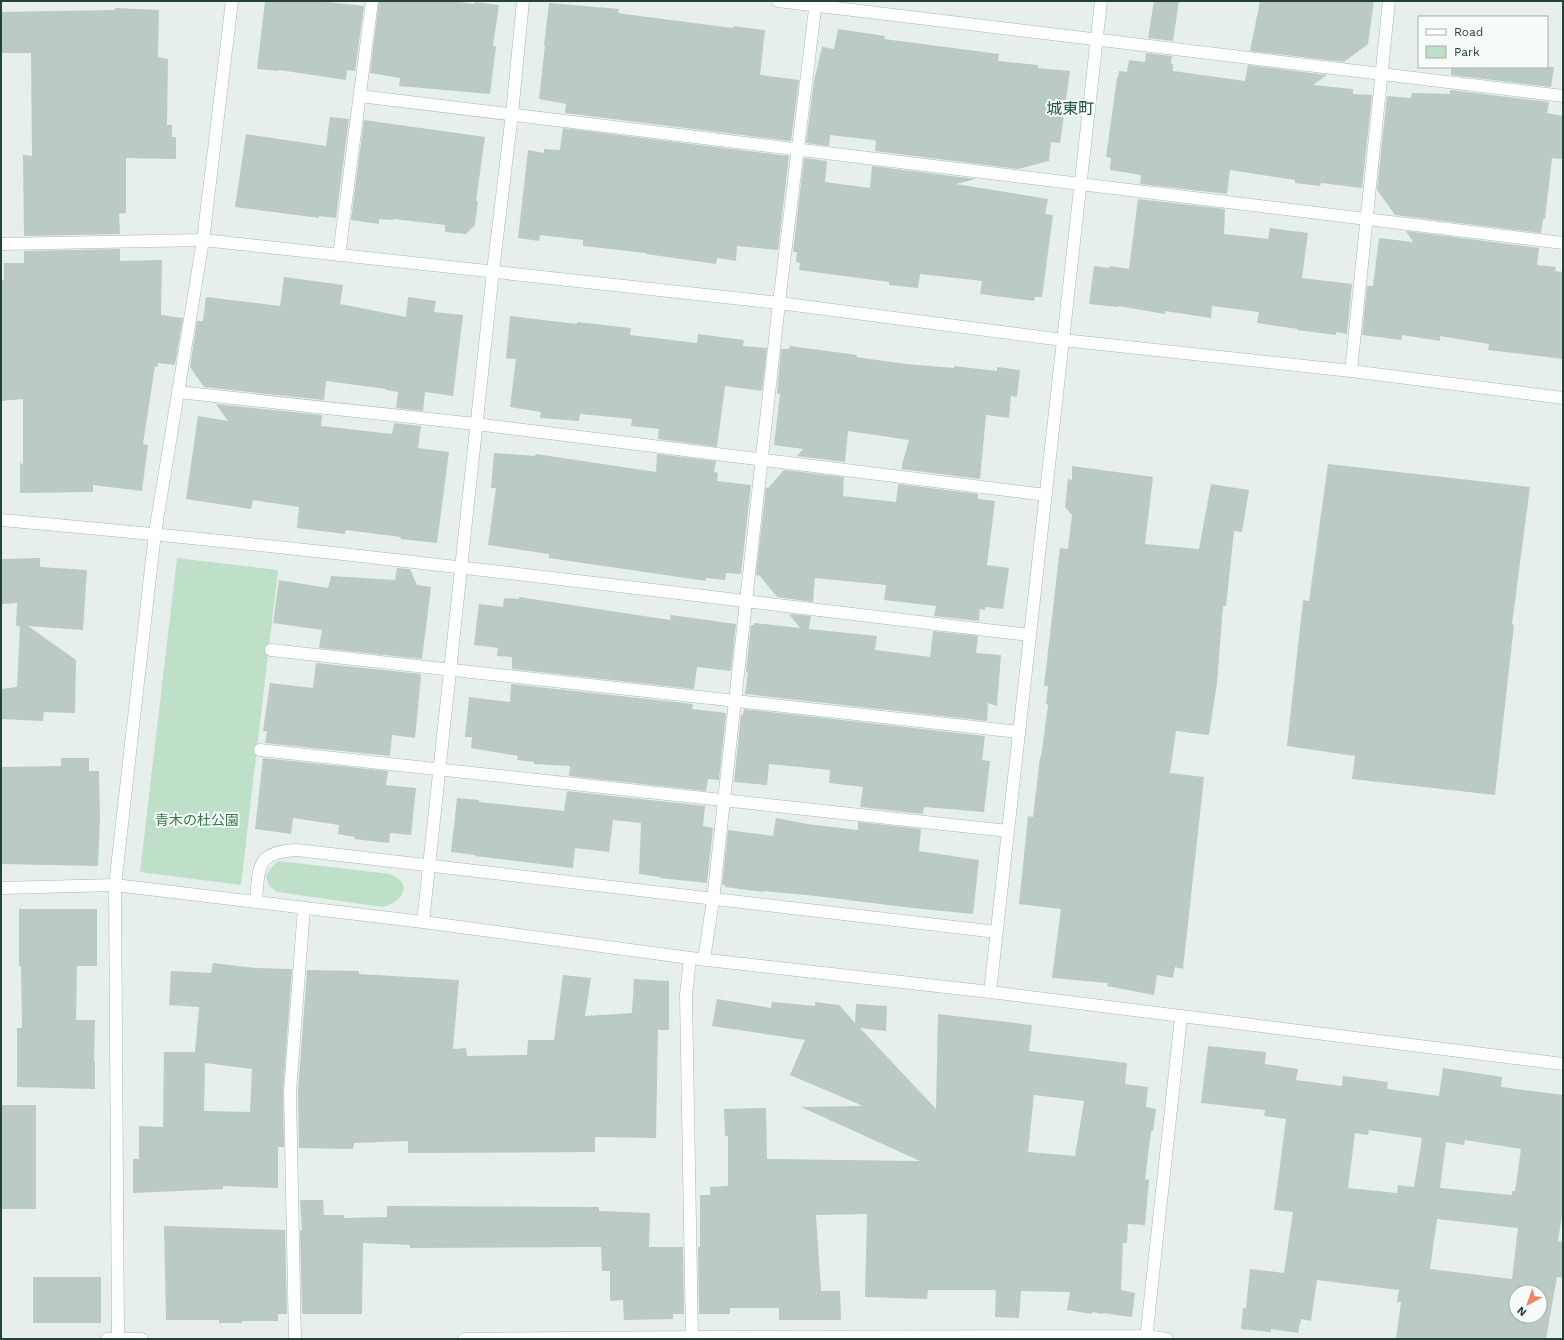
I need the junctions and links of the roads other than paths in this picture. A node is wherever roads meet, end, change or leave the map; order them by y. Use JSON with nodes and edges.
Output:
{"nodes":[{"id":1,"x":232,"y":1,"type":"edge"},
{"id":2,"x":372,"y":1,"type":"edge"},
{"id":3,"x":523,"y":1,"type":"edge"},
{"id":4,"x":778,"y":1,"type":"edge"},
{"id":5,"x":1101,"y":1,"type":"edge"},
{"id":6,"x":1389,"y":1,"type":"edge"},
{"id":7,"x":816,"y":3,"type":"edge"},
{"id":8,"x":1097,"y":40,"type":"junction"},
{"id":9,"x":1382,"y":75,"type":"junction"},
{"id":10,"x":360,"y":96,"type":"junction"},
{"id":11,"x":1563,"y":96,"type":"edge"},
{"id":12,"x":512,"y":114,"type":"junction"},
{"id":13,"x":798,"y":149,"type":"junction"},
{"id":14,"x":1081,"y":184,"type":"junction"},
{"id":15,"x":1367,"y":219,"type":"junction"},
{"id":16,"x":203,"y":240,"type":"junction"},
{"id":17,"x":1563,"y":243,"type":"edge"},
{"id":18,"x":1,"y":244,"type":"edge"},
{"id":19,"x":339,"y":255,"type":"junction"},
{"id":20,"x":493,"y":271,"type":"junction"},
{"id":21,"x":779,"y":303,"type":"junction"},
{"id":22,"x":1063,"y":340,"type":"junction"},
{"id":23,"x":1351,"y":371,"type":"junction"},
{"id":24,"x":178,"y":392,"type":"junction"},
{"id":25,"x":1563,"y":398,"type":"edge"},
{"id":26,"x":476,"y":424,"type":"junction"},
{"id":27,"x":762,"y":460,"type":"junction"},
{"id":28,"x":1046,"y":495,"type":"junction"},
{"id":29,"x":1,"y":520,"type":"edge"},
{"id":30,"x":155,"y":533,"type":"junction"},
{"id":31,"x":461,"y":568,"type":"junction"},
{"id":32,"x":747,"y":602,"type":"junction"},
{"id":33,"x":1030,"y":635,"type":"junction"},
{"id":34,"x":271,"y":650,"type":"dead end"},
{"id":35,"x":450,"y":670,"type":"junction"},
{"id":36,"x":736,"y":701,"type":"junction"},
{"id":37,"x":1019,"y":732,"type":"junction"},
{"id":38,"x":260,"y":750,"type":"dead end"},
{"id":39,"x":441,"y":770,"type":"junction"},
{"id":40,"x":724,"y":800,"type":"junction"},
{"id":41,"x":1008,"y":831,"type":"junction"},
{"id":42,"x":430,"y":866,"type":"junction"},
{"id":43,"x":115,"y":885,"type":"junction"},
{"id":44,"x":1,"y":888,"type":"edge"},
{"id":45,"x":713,"y":900,"type":"junction"},
{"id":46,"x":256,"y":901,"type":"junction"},
{"id":47,"x":304,"y":908,"type":"junction"},
{"id":48,"x":424,"y":922,"type":"junction"},
{"id":49,"x":997,"y":932,"type":"junction"},
{"id":50,"x":690,"y":958,"type":"junction"},
{"id":51,"x":704,"y":959,"type":"junction"},
{"id":52,"x":990,"y":992,"type":"junction"},
{"id":53,"x":1181,"y":1017,"type":"junction"},
{"id":54,"x":1563,"y":1064,"type":"edge"},
{"id":55,"x":692,"y":1338,"type":"edge"},
{"id":56,"x":1003,"y":1338,"type":"edge"},
{"id":57,"x":1146,"y":1338,"type":"edge"},
{"id":58,"x":107,"y":1339,"type":"edge"},
{"id":59,"x":118,"y":1339,"type":"edge"},
{"id":60,"x":142,"y":1339,"type":"edge"},
{"id":61,"x":295,"y":1339,"type":"edge"},
{"id":62,"x":464,"y":1339,"type":"edge"},
{"id":63,"x":536,"y":1339,"type":"edge"},
{"id":64,"x":1167,"y":1339,"type":"edge"}],
"edges":[{"from":1,"to":16,"type":"street"},
{"from":2,"to":10,"type":"street"},
{"from":3,"to":12,"type":"street"},
{"from":4,"to":7,"type":"street"},
{"from":5,"to":8,"type":"street"},
{"from":6,"to":9,"type":"street"},
{"from":7,"to":8,"type":"street"},
{"from":7,"to":13,"type":"street"},
{"from":8,"to":9,"type":"street"},
{"from":8,"to":14,"type":"street"},
{"from":9,"to":11,"type":"street"},
{"from":9,"to":15,"type":"street"},
{"from":10,"to":12,"type":"street"},
{"from":10,"to":19,"type":"street"},
{"from":12,"to":13,"type":"street"},
{"from":12,"to":20,"type":"street"},
{"from":13,"to":14,"type":"street"},
{"from":13,"to":21,"type":"street"},
{"from":14,"to":15,"type":"street"},
{"from":14,"to":22,"type":"street"},
{"from":15,"to":17,"type":"street"},
{"from":15,"to":23,"type":"street"},
{"from":16,"to":18,"type":"street"},
{"from":16,"to":19,"type":"street"},
{"from":16,"to":24,"type":"street"},
{"from":19,"to":20,"type":"street"},
{"from":20,"to":21,"type":"street"},
{"from":20,"to":26,"type":"street"},
{"from":21,"to":22,"type":"street"},
{"from":21,"to":27,"type":"street"},
{"from":22,"to":23,"type":"street"},
{"from":22,"to":28,"type":"street"},
{"from":23,"to":25,"type":"street"},
{"from":24,"to":26,"type":"street"},
{"from":24,"to":30,"type":"street"},
{"from":26,"to":27,"type":"street"},
{"from":26,"to":31,"type":"street"},
{"from":27,"to":28,"type":"street"},
{"from":27,"to":32,"type":"street"},
{"from":28,"to":33,"type":"street"},
{"from":29,"to":30,"type":"street"},
{"from":30,"to":31,"type":"street"},
{"from":30,"to":43,"type":"street"},
{"from":31,"to":32,"type":"street"},
{"from":31,"to":35,"type":"street"},
{"from":32,"to":33,"type":"street"},
{"from":32,"to":36,"type":"street"},
{"from":33,"to":37,"type":"street"},
{"from":34,"to":35,"type":"street"},
{"from":35,"to":36,"type":"street"},
{"from":35,"to":39,"type":"street"},
{"from":36,"to":37,"type":"street"},
{"from":36,"to":40,"type":"street"},
{"from":37,"to":41,"type":"street"},
{"from":38,"to":39,"type":"street"},
{"from":39,"to":40,"type":"street"},
{"from":39,"to":42,"type":"street"},
{"from":40,"to":41,"type":"street"},
{"from":40,"to":45,"type":"street"},
{"from":41,"to":49,"type":"street"},
{"from":42,"to":45,"type":"street"},
{"from":42,"to":46,"type":"street"},
{"from":42,"to":48,"type":"street"},
{"from":43,"to":44,"type":"street"},
{"from":43,"to":46,"type":"street"},
{"from":43,"to":59,"type":"street"},
{"from":45,"to":49,"type":"street"},
{"from":45,"to":51,"type":"street"},
{"from":46,"to":47,"type":"street"},
{"from":47,"to":48,"type":"street"},
{"from":47,"to":61,"type":"street"},
{"from":48,"to":50,"type":"street"},
{"from":49,"to":52,"type":"street"},
{"from":50,"to":51,"type":"street"},
{"from":50,"to":55,"type":"street"},
{"from":51,"to":52,"type":"street"},
{"from":52,"to":53,"type":"street"},
{"from":53,"to":54,"type":"street"},
{"from":53,"to":57,"type":"street"},
{"from":55,"to":56,"type":"street"},
{"from":55,"to":63,"type":"street"},
{"from":56,"to":57,"type":"street"},
{"from":57,"to":64,"type":"street"},
{"from":58,"to":59,"type":"street"},
{"from":59,"to":60,"type":"street"},
{"from":62,"to":63,"type":"street"}]}
